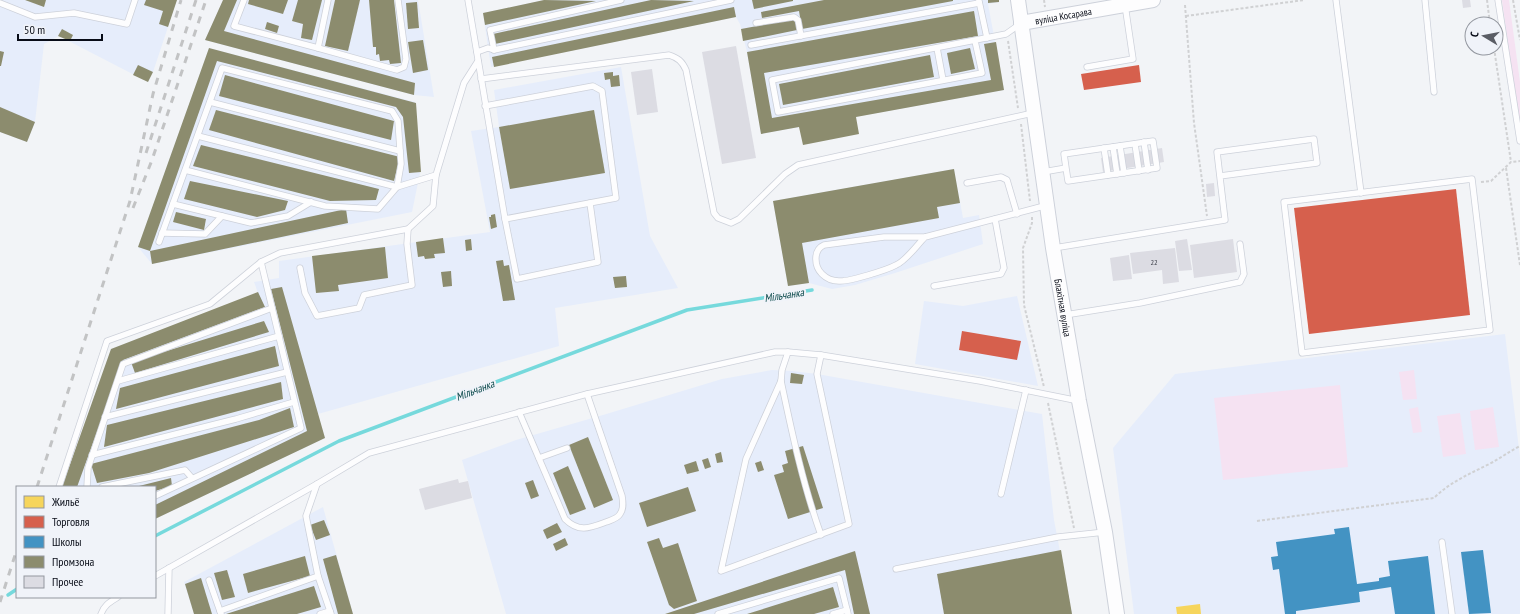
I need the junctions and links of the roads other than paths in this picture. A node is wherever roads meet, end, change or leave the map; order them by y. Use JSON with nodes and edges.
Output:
{"nodes":[{"id":1,"x":136,"y":0,"type":"edge"},
{"id":2,"x":244,"y":0,"type":"edge"},
{"id":3,"x":328,"y":0,"type":"edge"},
{"id":4,"x":398,"y":0,"type":"edge"},
{"id":5,"x":468,"y":0,"type":"edge"},
{"id":6,"x":621,"y":0,"type":"edge"},
{"id":7,"x":731,"y":0,"type":"edge"},
{"id":8,"x":1018,"y":0,"type":"edge"},
{"id":9,"x":1153,"y":0,"type":"edge"},
{"id":10,"x":1336,"y":0,"type":"edge"},
{"id":11,"x":1425,"y":0,"type":"edge"},
{"id":12,"x":1498,"y":0,"type":"edge"},
{"id":13,"x":979,"y":2,"type":"edge"},
{"id":14,"x":0,"y":3,"type":"edge"},
{"id":15,"x":1125,"y":4,"type":"junction"},
{"id":16,"x":756,"y":23,"type":"dead end"},
{"id":17,"x":1021,"y":23,"type":"junction"},
{"id":18,"x":802,"y":36,"type":"junction"},
{"id":19,"x":987,"y":38,"type":"junction"},
{"id":20,"x":975,"y":41,"type":"junction"},
{"id":21,"x":751,"y":45,"type":"dead end"},
{"id":22,"x":318,"y":48,"type":"junction"},
{"id":23,"x":937,"y":48,"type":"junction"},
{"id":24,"x":494,"y":50,"type":"junction"},
{"id":25,"x":477,"y":52,"type":"junction"},
{"id":26,"x":478,"y":62,"type":"junction"},
{"id":27,"x":1087,"y":67,"type":"dead end"},
{"id":28,"x":481,"y":79,"type":"junction"},
{"id":29,"x":943,"y":80,"type":"junction"},
{"id":30,"x":1434,"y":92,"type":"dead end"},
{"id":31,"x":210,"y":102,"type":"junction"},
{"id":32,"x":485,"y":106,"type":"junction"},
{"id":33,"x":1034,"y":113,"type":"junction"},
{"id":34,"x":198,"y":136,"type":"junction"},
{"id":35,"x":1520,"y":141,"type":"edge"},
{"id":36,"x":1144,"y":142,"type":"junction"},
{"id":37,"x":1135,"y":144,"type":"junction"},
{"id":38,"x":1120,"y":146,"type":"junction"},
{"id":39,"x":1112,"y":147,"type":"junction"},
{"id":40,"x":1104,"y":148,"type":"junction"},
{"id":41,"x":400,"y":151,"type":"junction"},
{"id":42,"x":1066,"y":168,"type":"junction"},
{"id":43,"x":185,"y":170,"type":"junction"},
{"id":44,"x":1148,"y":170,"type":"junction"},
{"id":45,"x":1139,"y":171,"type":"junction"},
{"id":46,"x":1042,"y":172,"type":"junction"},
{"id":47,"x":1124,"y":173,"type":"junction"},
{"id":48,"x":1116,"y":174,"type":"junction"},
{"id":49,"x":436,"y":175,"type":"junction"},
{"id":50,"x":1108,"y":175,"type":"junction"},
{"id":51,"x":1220,"y":176,"type":"junction"},
{"id":52,"x":967,"y":183,"type":"dead end"},
{"id":53,"x":397,"y":187,"type":"junction"},
{"id":54,"x":1361,"y":193,"type":"junction"},
{"id":55,"x":310,"y":202,"type":"junction"},
{"id":56,"x":590,"y":203,"type":"junction"},
{"id":57,"x":173,"y":204,"type":"junction"},
{"id":58,"x":1048,"y":205,"type":"junction"},
{"id":59,"x":1017,"y":214,"type":"junction"},
{"id":60,"x":222,"y":216,"type":"junction"},
{"id":61,"x":505,"y":219,"type":"junction"},
{"id":62,"x":995,"y":219,"type":"junction"},
{"id":63,"x":408,"y":228,"type":"junction"},
{"id":64,"x":162,"y":232,"type":"junction"},
{"id":65,"x":925,"y":237,"type":"junction"},
{"id":66,"x":159,"y":242,"type":"dead end"},
{"id":67,"x":1240,"y":244,"type":"dead end"},
{"id":68,"x":1053,"y":248,"type":"junction"},
{"id":69,"x":261,"y":262,"type":"junction"},
{"id":70,"x":300,"y":268,"type":"dead end"},
{"id":71,"x":934,"y":286,"type":"dead end"},
{"id":72,"x":272,"y":308,"type":"junction"},
{"id":73,"x":1064,"y":315,"type":"junction"},
{"id":74,"x":279,"y":336,"type":"junction"},
{"id":75,"x":788,"y":352,"type":"junction"},
{"id":76,"x":821,"y":355,"type":"junction"},
{"id":77,"x":287,"y":372,"type":"junction"},
{"id":78,"x":118,"y":381,"type":"junction"},
{"id":79,"x":781,"y":381,"type":"junction"},
{"id":80,"x":1026,"y":390,"type":"junction"},
{"id":81,"x":587,"y":394,"type":"junction"},
{"id":82,"x":1079,"y":401,"type":"junction"},
{"id":83,"x":294,"y":402,"type":"junction"},
{"id":84,"x":519,"y":412,"type":"junction"},
{"id":85,"x":105,"y":417,"type":"junction"},
{"id":86,"x":567,"y":448,"type":"dead end"},
{"id":87,"x":92,"y":456,"type":"junction"},
{"id":88,"x":539,"y":458,"type":"junction"},
{"id":89,"x":192,"y":478,"type":"junction"},
{"id":90,"x":317,"y":484,"type":"junction"},
{"id":91,"x":59,"y":486,"type":"edge"},
{"id":92,"x":87,"y":486,"type":"edge"},
{"id":93,"x":107,"y":486,"type":"edge"},
{"id":94,"x":1001,"y":494,"type":"dead end"},
{"id":95,"x":156,"y":496,"type":"edge"},
{"id":96,"x":1105,"y":532,"type":"junction"},
{"id":97,"x":820,"y":535,"type":"junction"},
{"id":98,"x":1442,"y":542,"type":"dead end"},
{"id":99,"x":169,"y":568,"type":"junction"},
{"id":100,"x":896,"y":569,"type":"dead end"},
{"id":101,"x":156,"y":575,"type":"edge"},
{"id":102,"x":318,"y":576,"type":"junction"},
{"id":103,"x":209,"y":580,"type":"dead end"},
{"id":104,"x":116,"y":598,"type":"edge"},
{"id":105,"x":848,"y":612,"type":"edge"},
{"id":106,"x":221,"y":613,"type":"edge"},
{"id":107,"x":330,"y":613,"type":"edge"},
{"id":108,"x":101,"y":614,"type":"edge"},
{"id":109,"x":168,"y":614,"type":"edge"},
{"id":110,"x":320,"y":614,"type":"edge"},
{"id":111,"x":718,"y":614,"type":"edge"},
{"id":112,"x":833,"y":614,"type":"edge"},
{"id":113,"x":1117,"y":614,"type":"edge"},
{"id":114,"x":1452,"y":614,"type":"edge"}],
"edges":[{"from":1,"to":14,"type":"lane"},
{"from":2,"to":22,"type":"lane"},
{"from":3,"to":22,"type":"lane"},
{"from":4,"to":22,"type":"lane"},
{"from":5,"to":25,"type":"lane"},
{"from":6,"to":24,"type":"lane"},
{"from":7,"to":24,"type":"lane"},
{"from":8,"to":17,"type":"street","name":"Блакітная вуліца"},
{"from":9,"to":15,"type":"street","name":"вуліца Косарава"},
{"from":10,"to":54,"type":"lane"},
{"from":11,"to":30,"type":"lane"},
{"from":12,"to":35,"type":"lane"},
{"from":13,"to":18,"type":"lane"},
{"from":13,"to":19,"type":"lane"},
{"from":15,"to":17,"type":"street","name":"вуліца Косарава"},
{"from":15,"to":27,"type":"lane"},
{"from":16,"to":18,"type":"lane"},
{"from":17,"to":19,"type":"lane"},
{"from":17,"to":33,"type":"street","name":"Блакітная вуліца"},
{"from":18,"to":21,"type":"lane"},
{"from":19,"to":20,"type":"lane"},
{"from":20,"to":23,"type":"lane"},
{"from":20,"to":29,"type":"lane"},
{"from":23,"to":29,"type":"lane"},
{"from":23,"to":29,"type":"lane"},
{"from":24,"to":25,"type":"lane"},
{"from":25,"to":26,"type":"lane"},
{"from":26,"to":28,"type":"lane"},
{"from":26,"to":49,"type":"lane"},
{"from":28,"to":32,"type":"lane"},
{"from":28,"to":33,"type":"lane"},
{"from":31,"to":34,"type":"lane"},
{"from":31,"to":41,"type":"lane"},
{"from":31,"to":41,"type":"lane"},
{"from":32,"to":56,"type":"lane"},
{"from":32,"to":61,"type":"lane"},
{"from":33,"to":46,"type":"street","name":"Блакітная вуліца"},
{"from":34,"to":43,"type":"lane"},
{"from":34,"to":53,"type":"lane"},
{"from":36,"to":37,"type":"lane"},
{"from":36,"to":44,"type":"lane"},
{"from":36,"to":44,"type":"lane"},
{"from":37,"to":38,"type":"lane"},
{"from":37,"to":45,"type":"lane"},
{"from":38,"to":39,"type":"lane"},
{"from":38,"to":47,"type":"lane"},
{"from":39,"to":40,"type":"lane"},
{"from":39,"to":48,"type":"lane"},
{"from":40,"to":42,"type":"lane"},
{"from":40,"to":50,"type":"lane"},
{"from":41,"to":53,"type":"lane"},
{"from":42,"to":46,"type":"lane"},
{"from":42,"to":50,"type":"lane"},
{"from":43,"to":55,"type":"lane"},
{"from":43,"to":57,"type":"lane"},
{"from":44,"to":45,"type":"lane"},
{"from":45,"to":47,"type":"lane"},
{"from":46,"to":58,"type":"street","name":"Блакітная вуліца"},
{"from":47,"to":48,"type":"lane"},
{"from":48,"to":50,"type":"lane"},
{"from":49,"to":53,"type":"lane"},
{"from":49,"to":63,"type":"lane"},
{"from":51,"to":51,"type":"lane"},
{"from":51,"to":68,"type":"lane"},
{"from":52,"to":59,"type":"lane"},
{"from":53,"to":55,"type":"lane"},
{"from":54,"to":54,"type":"lane"},
{"from":55,"to":60,"type":"lane"},
{"from":56,"to":61,"type":"lane"},
{"from":56,"to":61,"type":"lane"},
{"from":57,"to":60,"type":"lane"},
{"from":57,"to":64,"type":"lane"},
{"from":58,"to":59,"type":"lane"},
{"from":58,"to":68,"type":"street","name":"Блакітная вуліца"},
{"from":59,"to":62,"type":"lane"},
{"from":60,"to":64,"type":"lane"},
{"from":62,"to":65,"type":"lane"},
{"from":62,"to":71,"type":"lane"},
{"from":63,"to":69,"type":"lane"},
{"from":63,"to":70,"type":"lane"},
{"from":64,"to":66,"type":"lane"},
{"from":65,"to":65,"type":"lane"},
{"from":67,"to":73,"type":"lane"},
{"from":68,"to":73,"type":"street","name":"Блакітная вуліца"},
{"from":69,"to":72,"type":"lane"},
{"from":69,"to":91,"type":"lane"},
{"from":72,"to":74,"type":"lane"},
{"from":72,"to":78,"type":"lane"},
{"from":73,"to":82,"type":"street","name":"Блакітная вуліца"},
{"from":74,"to":77,"type":"lane"},
{"from":74,"to":78,"type":"lane"},
{"from":75,"to":76,"type":"lane"},
{"from":75,"to":79,"type":"lane"},
{"from":75,"to":81,"type":"lane"},
{"from":76,"to":80,"type":"lane"},
{"from":76,"to":97,"type":"lane"},
{"from":77,"to":83,"type":"lane"},
{"from":77,"to":85,"type":"lane"},
{"from":78,"to":85,"type":"lane"},
{"from":79,"to":97,"type":"lane"},
{"from":79,"to":97,"type":"lane"},
{"from":80,"to":82,"type":"lane"},
{"from":80,"to":94,"type":"lane"},
{"from":81,"to":84,"type":"lane"},
{"from":81,"to":88,"type":"lane"},
{"from":82,"to":96,"type":"street","name":"Блакітная вуліца"},
{"from":83,"to":87,"type":"lane"},
{"from":83,"to":89,"type":"lane"},
{"from":84,"to":88,"type":"lane"},
{"from":84,"to":90,"type":"lane"},
{"from":85,"to":87,"type":"lane"},
{"from":86,"to":88,"type":"lane"},
{"from":87,"to":92,"type":"lane"},
{"from":89,"to":93,"type":"lane"},
{"from":89,"to":95,"type":"lane"},
{"from":90,"to":99,"type":"lane"},
{"from":90,"to":102,"type":"lane"},
{"from":96,"to":100,"type":"lane"},
{"from":96,"to":113,"type":"street","name":"Блакітная вуліца"},
{"from":98,"to":114,"type":"lane"},
{"from":99,"to":101,"type":"lane"},
{"from":99,"to":109,"type":"lane"},
{"from":102,"to":106,"type":"lane"},
{"from":102,"to":107,"type":"lane"},
{"from":103,"to":106,"type":"lane"},
{"from":104,"to":108,"type":"lane"},
{"from":105,"to":111,"type":"lane"},
{"from":105,"to":112,"type":"lane"},
{"from":107,"to":110,"type":"lane"}]}
